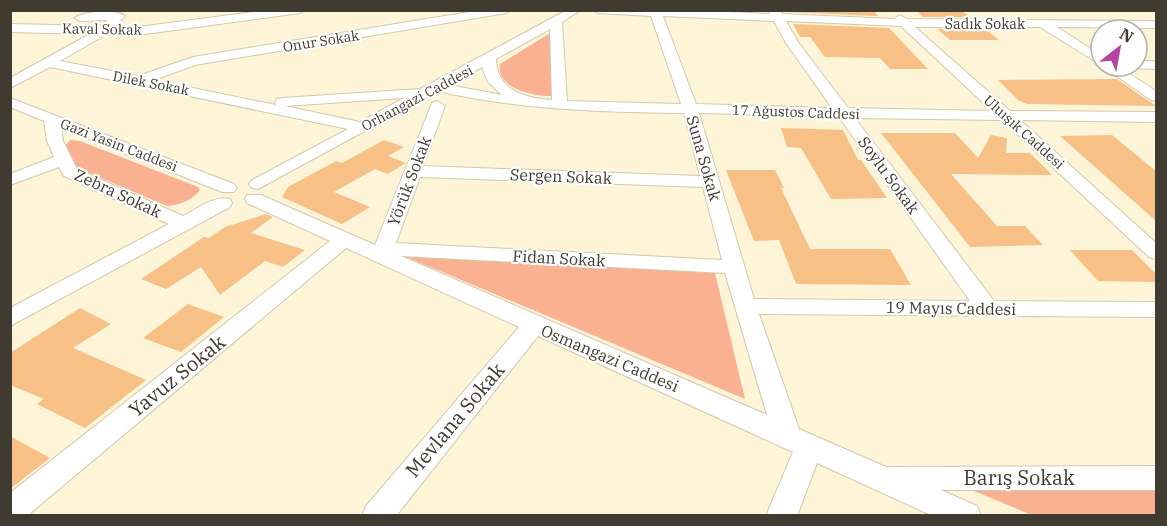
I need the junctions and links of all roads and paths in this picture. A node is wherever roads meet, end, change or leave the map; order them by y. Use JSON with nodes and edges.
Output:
{"nodes":[{"id":1,"x":506,"y":10,"type":"edge"},
{"id":2,"x":576,"y":10,"type":"edge"},
{"id":3,"x":598,"y":10,"type":"edge"},
{"id":4,"x":891,"y":10,"type":"edge"},
{"id":5,"x":1021,"y":10,"type":"edge"},
{"id":6,"x":656,"y":13,"type":"junction"},
{"id":7,"x":776,"y":14,"type":"edge"},
{"id":8,"x":70,"y":15,"type":"edge"},
{"id":9,"x":208,"y":17,"type":"edge"},
{"id":10,"x":556,"y":21,"type":"junction"},
{"id":11,"x":10,"y":22,"type":"edge"},
{"id":12,"x":297,"y":22,"type":"edge"},
{"id":13,"x":905,"y":24,"type":"junction"},
{"id":14,"x":1044,"y":24,"type":"junction"},
{"id":15,"x":1156,"y":24,"type":"edge"},
{"id":16,"x":10,"y":28,"type":"edge"},
{"id":17,"x":27,"y":28,"type":"junction"},
{"id":18,"x":51,"y":28,"type":"junction"},
{"id":19,"x":103,"y":31,"type":"junction"},
{"id":20,"x":10,"y":37,"type":"edge"},
{"id":21,"x":1089,"y":53,"type":"edge"},
{"id":22,"x":489,"y":59,"type":"junction"},
{"id":23,"x":47,"y":63,"type":"junction"},
{"id":24,"x":1127,"y":78,"type":"edge"},
{"id":25,"x":139,"y":81,"type":"junction"},
{"id":26,"x":10,"y":84,"type":"edge"},
{"id":27,"x":434,"y":95,"type":"junction"},
{"id":28,"x":1156,"y":97,"type":"edge"},
{"id":29,"x":254,"y":104,"type":"junction"},
{"id":30,"x":541,"y":104,"type":"junction"},
{"id":31,"x":560,"y":105,"type":"junction"},
{"id":32,"x":14,"y":106,"type":"edge"},
{"id":33,"x":690,"y":109,"type":"junction"},
{"id":34,"x":845,"y":113,"type":"junction"},
{"id":35,"x":1006,"y":116,"type":"junction"},
{"id":36,"x":1156,"y":117,"type":"edge"},
{"id":37,"x":52,"y":119,"type":"junction"},
{"id":38,"x":363,"y":127,"type":"junction"},
{"id":39,"x":63,"y":159,"type":"junction"},
{"id":40,"x":412,"y":171,"type":"junction"},
{"id":41,"x":10,"y":180,"type":"edge"},
{"id":42,"x":711,"y":182,"type":"junction"},
{"id":43,"x":256,"y":192,"type":"junction"},
{"id":44,"x":226,"y":195,"type":"junction"},
{"id":45,"x":184,"y":224,"type":"junction"},
{"id":46,"x":343,"y":240,"type":"junction"},
{"id":47,"x":382,"y":253,"type":"junction"},
{"id":48,"x":1156,"y":253,"type":"edge"},
{"id":49,"x":734,"y":267,"type":"junction"},
{"id":50,"x":745,"y":306,"type":"junction"},
{"id":51,"x":987,"y":308,"type":"junction"},
{"id":52,"x":1156,"y":310,"type":"edge"},
{"id":53,"x":10,"y":318,"type":"edge"},
{"id":54,"x":534,"y":325,"type":"junction"},
{"id":55,"x":799,"y":440,"type":"junction"},
{"id":56,"x":882,"y":478,"type":"junction"},
{"id":57,"x":1156,"y":478,"type":"edge"},
{"id":58,"x":10,"y":511,"type":"edge"},
{"id":59,"x":377,"y":516,"type":"edge"},
{"id":60,"x":781,"y":516,"type":"edge"},
{"id":61,"x":966,"y":516,"type":"edge"}],
"edges":[{"from":1,"to":12,"type":"street","name":"Onur Sokak"},
{"from":2,"to":10,"type":"street","name":"Orhangazi Caddesi"},
{"from":3,"to":6,"type":"street","name":"Sadık Sokak"},
{"from":4,"to":13,"type":"street","name":"Uluışık Caddesi"},
{"from":5,"to":14,"type":"street"},
{"from":6,"to":7,"type":"street","name":"Sadık Sokak"},
{"from":6,"to":33,"type":"street","name":"Suna Sokak"},
{"from":7,"to":13,"type":"street","name":"Sadık Sokak"},
{"from":7,"to":34,"type":"street","name":"Soylu Sokak"},
{"from":8,"to":11,"type":"street"},
{"from":8,"to":18,"type":"street"},
{"from":8,"to":19,"type":"street"},
{"from":9,"to":12,"type":"street","name":"Kaval Sokak"},
{"from":9,"to":19,"type":"street","name":"Kaval Sokak"},
{"from":10,"to":22,"type":"street","name":"Orhangazi Caddesi"},
{"from":10,"to":31,"type":"street"},
{"from":12,"to":25,"type":"street","name":"Onur Sokak"},
{"from":13,"to":14,"type":"street","name":"Sadık Sokak"},
{"from":13,"to":35,"type":"street","name":"Uluışık Caddesi"},
{"from":14,"to":15,"type":"street","name":"Sadık Sokak"},
{"from":14,"to":21,"type":"street"},
{"from":16,"to":17,"type":"street","name":"Kaval Sokak"},
{"from":17,"to":18,"type":"street","name":"Kaval Sokak"},
{"from":17,"to":20,"type":"street"},
{"from":18,"to":19,"type":"street","name":"Kaval Sokak"},
{"from":19,"to":23,"type":"street"},
{"from":22,"to":27,"type":"street","name":"Orhangazi Caddesi"},
{"from":22,"to":30,"type":"street"},
{"from":23,"to":25,"type":"street","name":"Dilek Sokak"},
{"from":23,"to":26,"type":"street"},
{"from":24,"to":28,"type":"street"},
{"from":25,"to":29,"type":"street","name":"Dilek Sokak"},
{"from":27,"to":29,"type":"street","name":"Dilek Sokak"},
{"from":27,"to":30,"type":"street","name":"17 Ağustos Caddesi"},
{"from":27,"to":38,"type":"street","name":"Orhangazi Caddesi"},
{"from":27,"to":40,"type":"street","name":"Yörük Sokak"},
{"from":29,"to":38,"type":"street","name":"Dilek Sokak"},
{"from":30,"to":31,"type":"street","name":"17 Ağustos Caddesi"},
{"from":31,"to":33,"type":"street","name":"17 Ağustos Caddesi"},
{"from":32,"to":37,"type":"street","name":"Gazi Yasin Caddesi"},
{"from":33,"to":34,"type":"street","name":"17 Ağustos Caddesi"},
{"from":33,"to":42,"type":"street","name":"Suna Sokak"},
{"from":34,"to":35,"type":"street","name":"17 Ağustos Caddesi"},
{"from":34,"to":51,"type":"street","name":"Soylu Sokak"},
{"from":35,"to":36,"type":"street","name":"17 Ağustos Caddesi"},
{"from":35,"to":48,"type":"street","name":"Uluışık Caddesi"},
{"from":37,"to":39,"type":"street","name":"Zebra Sokak"},
{"from":37,"to":44,"type":"street","name":"Gazi Yasin Caddesi"},
{"from":38,"to":43,"type":"street","name":"Orhangazi Caddesi"},
{"from":39,"to":41,"type":"street"},
{"from":39,"to":45,"type":"street","name":"Zebra Sokak"},
{"from":40,"to":42,"type":"street","name":"Sergen Sokak"},
{"from":40,"to":47,"type":"street","name":"Yörük Sokak"},
{"from":42,"to":49,"type":"street","name":"Suna Sokak"},
{"from":43,"to":44,"type":"street"},
{"from":43,"to":46,"type":"street","name":"Osmangazi Caddesi"},
{"from":44,"to":45,"type":"street"},
{"from":45,"to":53,"type":"street"},
{"from":46,"to":47,"type":"street","name":"Osmangazi Caddesi"},
{"from":46,"to":58,"type":"street","name":"Yavuz Sokak"},
{"from":47,"to":49,"type":"street","name":"Fidan Sokak"},
{"from":47,"to":54,"type":"street","name":"Osmangazi Caddesi"},
{"from":49,"to":50,"type":"street","name":"Suna Sokak"},
{"from":50,"to":51,"type":"street","name":"19 Mayıs Caddesi"},
{"from":50,"to":55,"type":"street","name":"Suna Sokak"},
{"from":51,"to":52,"type":"street","name":"19 Mayıs Caddesi"},
{"from":54,"to":55,"type":"street","name":"Osmangazi Caddesi"},
{"from":54,"to":59,"type":"street","name":"Mevlana Sokak"},
{"from":55,"to":56,"type":"street","name":"Osmangazi Caddesi"},
{"from":55,"to":60,"type":"street"},
{"from":56,"to":57,"type":"street","name":"Barış Sokak"},
{"from":56,"to":61,"type":"street","name":"Osmangazi Caddesi"}]}
